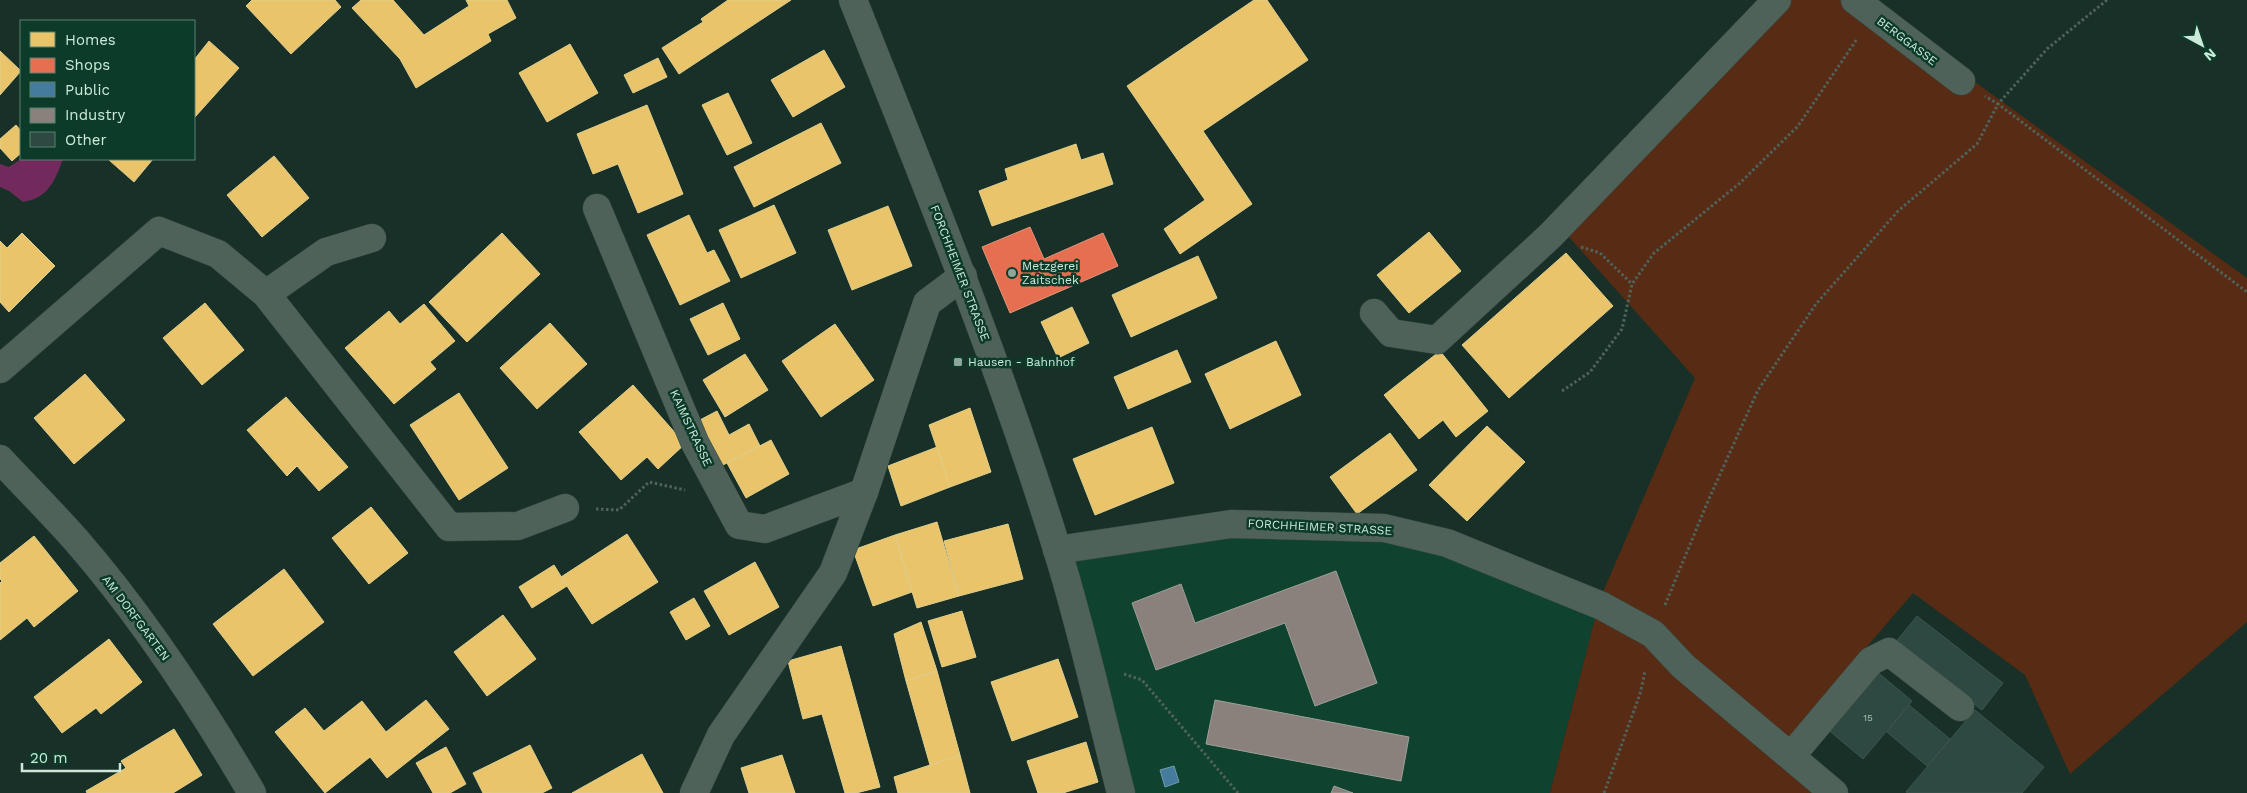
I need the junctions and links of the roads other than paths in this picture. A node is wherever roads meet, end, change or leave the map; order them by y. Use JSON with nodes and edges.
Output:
{"nodes":[{"id":1,"x":852,"y":0,"type":"edge"},
{"id":2,"x":1777,"y":0,"type":"edge"},
{"id":3,"x":1864,"y":8,"type":"edge"},
{"id":4,"x":1961,"y":81,"type":"road end"},
{"id":5,"x":597,"y":208,"type":"dead end"},
{"id":6,"x":372,"y":238,"type":"dead end"},
{"id":7,"x":963,"y":276,"type":"junction"},
{"id":8,"x":266,"y":294,"type":"junction"},
{"id":9,"x":1374,"y":313,"type":"dead end"},
{"id":10,"x":0,"y":369,"type":"edge"},
{"id":11,"x":0,"y":459,"type":"edge"},
{"id":12,"x":864,"y":492,"type":"junction"},
{"id":13,"x":565,"y":508,"type":"road end"},
{"id":14,"x":1057,"y":550,"type":"junction"},
{"id":15,"x":1960,"y":707,"type":"dead end"},
{"id":16,"x":1791,"y":756,"type":"junction"},
{"id":17,"x":252,"y":793,"type":"edge"},
{"id":18,"x":694,"y":793,"type":"edge"},
{"id":19,"x":1121,"y":793,"type":"edge"},
{"id":20,"x":1834,"y":793,"type":"edge"}],
"edges":[{"from":1,"to":7,"type":"street","name":"FORCHHEIMER STRASSE"},
{"from":2,"to":9,"type":"street"},
{"from":3,"to":4,"type":"street","name":"BERGGASSE"},
{"from":5,"to":12,"type":"street","name":"KAIMSTRASSE"},
{"from":6,"to":8,"type":"street"},
{"from":7,"to":12,"type":"street"},
{"from":7,"to":14,"type":"street","name":"FORCHHEIMER STRASSE"},
{"from":8,"to":10,"type":"street"},
{"from":8,"to":13,"type":"street"},
{"from":11,"to":17,"type":"street","name":"AM DORFGARTEN"},
{"from":12,"to":18,"type":"street"},
{"from":14,"to":16,"type":"street","name":"FORCHHEIMER STRASSE"},
{"from":14,"to":19,"type":"street","name":"FORCHHEIMER STRASSE"},
{"from":15,"to":16,"type":"street"},
{"from":16,"to":20,"type":"street","name":"FORCHHEIMER STRASSE"}]}
